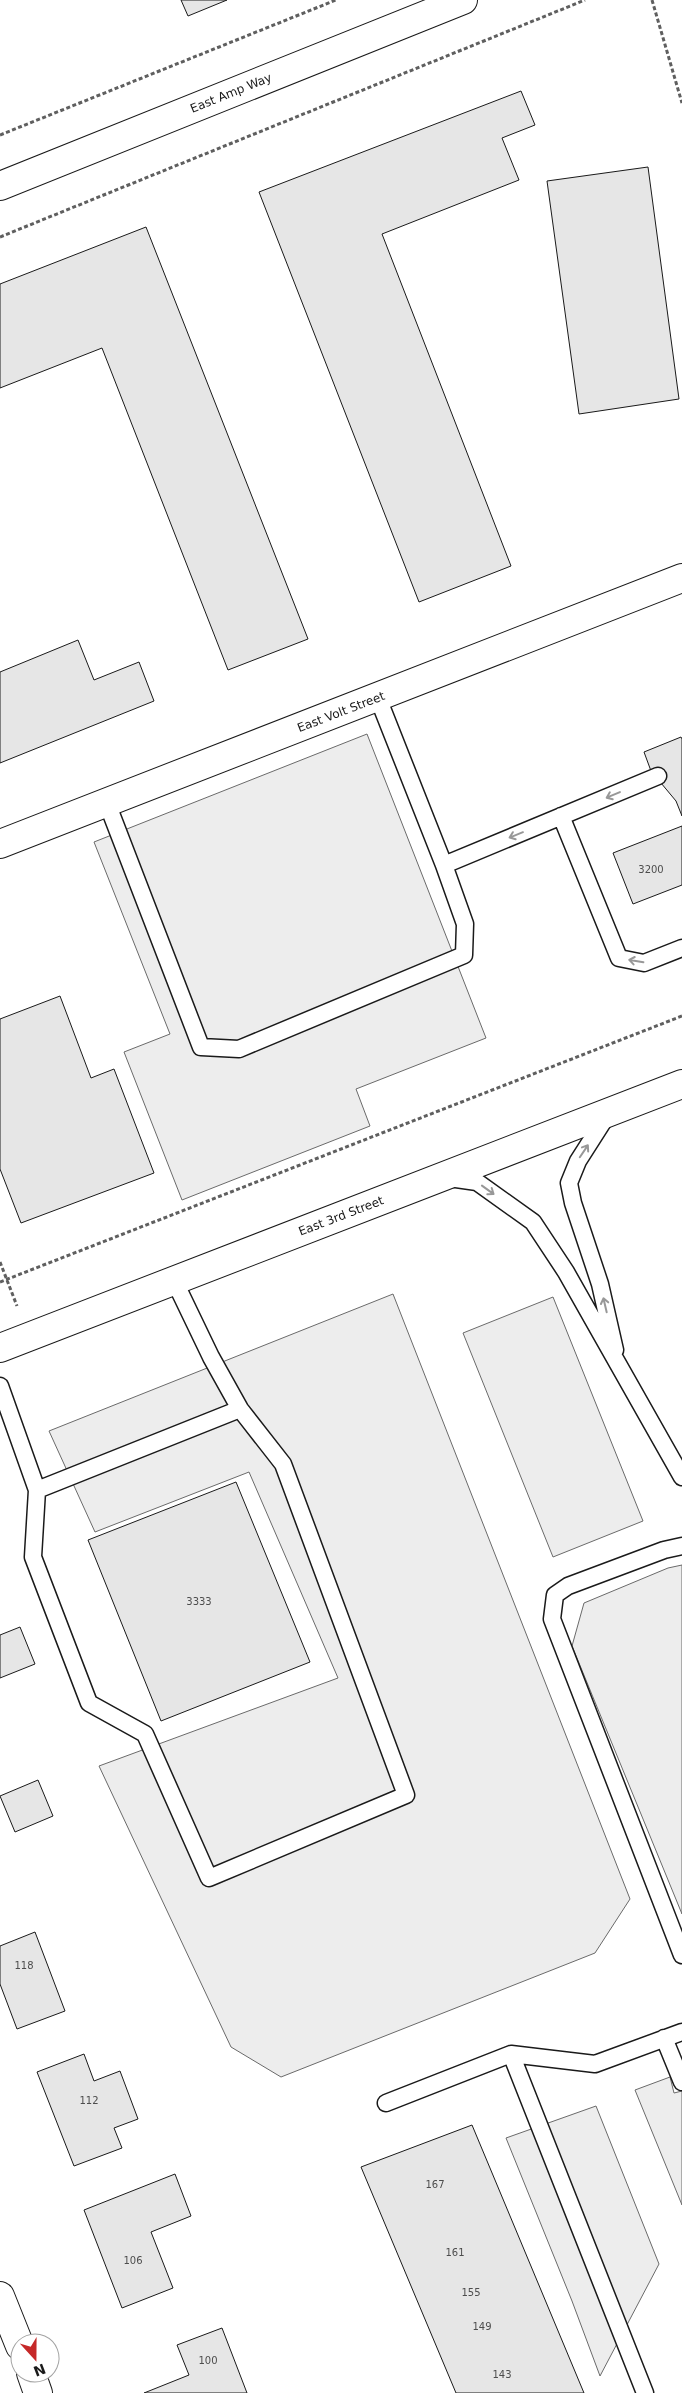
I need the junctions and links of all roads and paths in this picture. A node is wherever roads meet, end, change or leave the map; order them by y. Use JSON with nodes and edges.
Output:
{"nodes":[{"id":1,"x":336,"y":0,"type":"edge"},
{"id":2,"x":463,"y":0,"type":"edge"},
{"id":3,"x":585,"y":0,"type":"edge"},
{"id":4,"x":652,"y":0,"type":"edge"},
{"id":5,"x":682,"y":103,"type":"edge"},
{"id":6,"x":0,"y":135,"type":"edge"},
{"id":7,"x":0,"y":186,"type":"edge"},
{"id":8,"x":0,"y":236,"type":"edge"},
{"id":9,"x":682,"y":578,"type":"edge"},
{"id":10,"x":378,"y":698,"type":"junction"},
{"id":11,"x":658,"y":776,"type":"dead end"},
{"id":12,"x":107,"y":803,"type":"junction"},
{"id":13,"x":561,"y":816,"type":"junction"},
{"id":14,"x":0,"y":844,"type":"edge"},
{"id":15,"x":444,"y":865,"type":"junction"},
{"id":16,"x":682,"y":948,"type":"edge"},
{"id":17,"x":682,"y":1016,"type":"edge"},
{"id":18,"x":682,"y":1084,"type":"edge"},
{"id":19,"x":610,"y":1112,"type":"junction"},
{"id":20,"x":442,"y":1177,"type":"junction"},
{"id":21,"x":0,"y":1262,"type":"edge"},
{"id":22,"x":7,"y":1279,"type":"junction"},
{"id":23,"x":174,"y":1280,"type":"junction"},
{"id":24,"x":0,"y":1282,"type":"edge"},
{"id":25,"x":30,"y":1336,"type":"junction"},
{"id":26,"x":0,"y":1348,"type":"edge"},
{"id":27,"x":620,"y":1369,"type":"junction"},
{"id":28,"x":0,"y":1386,"type":"edge"},
{"id":29,"x":240,"y":1409,"type":"junction"},
{"id":30,"x":682,"y":1476,"type":"edge"},
{"id":31,"x":38,"y":1490,"type":"junction"},
{"id":32,"x":682,"y":1546,"type":"edge"},
{"id":33,"x":682,"y":1955,"type":"edge"},
{"id":34,"x":682,"y":2032,"type":"edge"},
{"id":35,"x":664,"y":2038,"type":"junction"},
{"id":36,"x":511,"y":2054,"type":"junction"},
{"id":37,"x":682,"y":2082,"type":"edge"},
{"id":38,"x":386,"y":2103,"type":"dead end"},
{"id":39,"x":0,"y":2296,"type":"edge"},
{"id":40,"x":15,"y":2333,"type":"edge"},
{"id":41,"x":645,"y":2393,"type":"edge"}],
"edges":[{"from":1,"to":6,"type":"path"},
{"from":2,"to":7,"type":"main road","name":"East Amp Way"},
{"from":3,"to":8,"type":"path"},
{"from":4,"to":5,"type":"path"},
{"from":9,"to":10,"type":"main road","name":"East Volt Street"},
{"from":10,"to":12,"type":"main road","name":"East Volt Street"},
{"from":10,"to":15,"type":"lane"},
{"from":11,"to":13,"type":"lane","one_way":true},
{"from":12,"to":14,"type":"main road","name":"East Volt Street"},
{"from":12,"to":15,"type":"lane"},
{"from":13,"to":15,"type":"lane","one_way":true},
{"from":16,"to":13,"type":"lane","one_way":true},
{"from":17,"to":22,"type":"path"},
{"from":18,"to":19,"type":"main road","name":"East 3rd Street"},
{"from":19,"to":20,"type":"main road","name":"East 3rd Street"},
{"from":27,"to":19,"type":"lane","one_way":true},
{"from":20,"to":23,"type":"main road","name":"East 3rd Street"},
{"from":20,"to":27,"type":"lane","one_way":true},
{"from":21,"to":22,"type":"path"},
{"from":22,"to":24,"type":"path"},
{"from":22,"to":25,"type":"path"},
{"from":23,"to":25,"type":"main road","name":"East 3rd Street"},
{"from":23,"to":29,"type":"lane"},
{"from":25,"to":26,"type":"main road","name":"East 3rd Street"},
{"from":27,"to":30,"type":"lane"},
{"from":28,"to":31,"type":"lane"},
{"from":29,"to":31,"type":"lane"},
{"from":29,"to":31,"type":"lane"},
{"from":32,"to":33,"type":"lane"},
{"from":34,"to":35,"type":"lane"},
{"from":35,"to":36,"type":"lane"},
{"from":35,"to":37,"type":"lane"},
{"from":36,"to":38,"type":"lane"},
{"from":36,"to":41,"type":"lane"},
{"from":39,"to":40,"type":"main road"}]}
